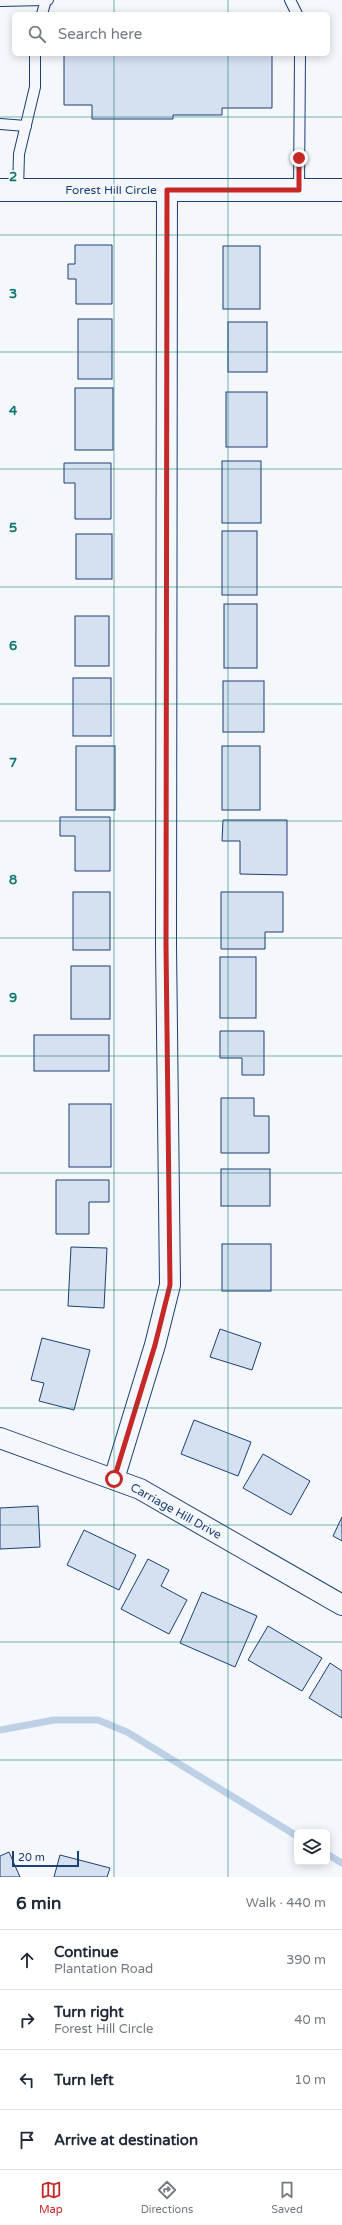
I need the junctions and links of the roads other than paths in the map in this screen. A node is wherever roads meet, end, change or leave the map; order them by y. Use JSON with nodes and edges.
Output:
{"nodes":[{"id":1,"x":47,"y":0,"type":"edge"},
{"id":2,"x":0,"y":1,"type":"edge"},
{"id":3,"x":292,"y":1,"type":"edge"},
{"id":4,"x":43,"y":12,"type":"edge"},
{"id":5,"x":296,"y":12,"type":"edge"},
{"id":6,"x":35,"y":56,"type":"edge"},
{"id":7,"x":300,"y":56,"type":"edge"},
{"id":8,"x":0,"y":124,"type":"edge"},
{"id":9,"x":26,"y":126,"type":"junction"},
{"id":10,"x":9,"y":190,"type":"edge"},
{"id":11,"x":167,"y":190,"type":"junction"},
{"id":12,"x":299,"y":190,"type":"junction"},
{"id":13,"x":342,"y":190,"type":"edge"},
{"id":14,"x":0,"y":1438,"type":"edge"},
{"id":15,"x":114,"y":1479,"type":"junction"},
{"id":16,"x":342,"y":1605,"type":"edge"}],
"edges":[{"from":1,"to":2,"type":"lane"},
{"from":1,"to":4,"type":"lane"},
{"from":3,"to":5,"type":"lane"},
{"from":6,"to":9,"type":"lane"},
{"from":7,"to":12,"type":"lane"},
{"from":8,"to":9,"type":"lane"},
{"from":9,"to":10,"type":"lane"},
{"from":10,"to":11,"type":"street","name":"Forest Hill Circle"},
{"from":11,"to":12,"type":"street","name":"Forest Hill Circle"},
{"from":11,"to":15,"type":"street"},
{"from":12,"to":13,"type":"street","name":"Forest Hill Circle"},
{"from":14,"to":15,"type":"street","name":"Carriage Hill Drive"},
{"from":15,"to":16,"type":"street","name":"Carriage Hill Drive"}]}
